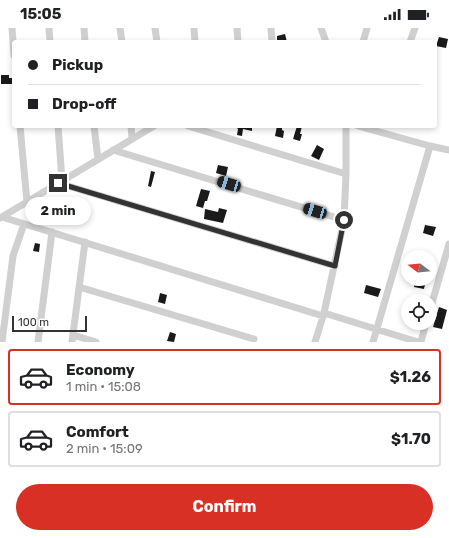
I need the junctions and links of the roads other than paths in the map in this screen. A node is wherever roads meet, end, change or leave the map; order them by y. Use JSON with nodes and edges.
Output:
{"nodes":[{"id":1,"x":12,"y":28,"type":"edge"},
{"id":2,"x":49,"y":28,"type":"edge"},
{"id":3,"x":84,"y":28,"type":"edge"},
{"id":4,"x":120,"y":28,"type":"edge"},
{"id":5,"x":155,"y":28,"type":"edge"},
{"id":6,"x":194,"y":28,"type":"edge"},
{"id":7,"x":237,"y":28,"type":"edge"},
{"id":8,"x":271,"y":28,"type":"edge"},
{"id":9,"x":321,"y":28,"type":"edge"},
{"id":10,"x":367,"y":28,"type":"edge"},
{"id":11,"x":414,"y":28,"type":"edge"},
{"id":12,"x":13,"y":40,"type":"edge"},
{"id":13,"x":50,"y":40,"type":"edge"},
{"id":14,"x":85,"y":40,"type":"edge"},
{"id":15,"x":122,"y":40,"type":"edge"},
{"id":16,"x":157,"y":40,"type":"edge"},
{"id":17,"x":195,"y":40,"type":"edge"},
{"id":18,"x":238,"y":40,"type":"edge"},
{"id":19,"x":272,"y":40,"type":"edge"},
{"id":20,"x":325,"y":40,"type":"edge"},
{"id":21,"x":364,"y":40,"type":"edge"},
{"id":22,"x":411,"y":40,"type":"edge"},
{"id":23,"x":20,"y":128,"type":"edge"},
{"id":24,"x":58,"y":128,"type":"edge"},
{"id":25,"x":94,"y":128,"type":"edge"},
{"id":26,"x":131,"y":128,"type":"edge"},
{"id":27,"x":150,"y":128,"type":"edge"},
{"id":28,"x":195,"y":128,"type":"edge"},
{"id":29,"x":346,"y":128,"type":"edge"},
{"id":30,"x":371,"y":128,"type":"edge"},
{"id":31,"x":384,"y":130,"type":"edge"},
{"id":32,"x":132,"y":138,"type":"junction"},
{"id":33,"x":430,"y":146,"type":"junction"},
{"id":34,"x":113,"y":150,"type":"junction"},
{"id":35,"x":449,"y":150,"type":"edge"},
{"id":36,"x":98,"y":159,"type":"junction"},
{"id":37,"x":346,"y":174,"type":"junction"},
{"id":38,"x":60,"y":181,"type":"junction"},
{"id":39,"x":27,"y":202,"type":"junction"},
{"id":40,"x":1,"y":217,"type":"edge"},
{"id":41,"x":344,"y":220,"type":"junction"},
{"id":42,"x":24,"y":224,"type":"junction"},
{"id":43,"x":52,"y":232,"type":"junction"},
{"id":44,"x":85,"y":242,"type":"junction"},
{"id":45,"x":449,"y":244,"type":"edge"},
{"id":46,"x":335,"y":266,"type":"junction"},
{"id":47,"x":79,"y":287,"type":"junction"},
{"id":48,"x":435,"y":294,"type":"edge"},
{"id":49,"x":323,"y":315,"type":"junction"},
{"id":50,"x":376,"y":329,"type":"junction"},
{"id":51,"x":423,"y":330,"type":"edge"},
{"id":52,"x":73,"y":339,"type":"edge"},
{"id":53,"x":254,"y":339,"type":"dead end"},
{"id":54,"x":2,"y":342,"type":"edge"},
{"id":55,"x":38,"y":342,"type":"edge"},
{"id":56,"x":96,"y":342,"type":"edge"},
{"id":57,"x":315,"y":342,"type":"edge"},
{"id":58,"x":373,"y":342,"type":"edge"},
{"id":59,"x":419,"y":342,"type":"edge"}],
"edges":[{"from":1,"to":12,"type":"street"},
{"from":2,"to":13,"type":"street"},
{"from":3,"to":14,"type":"street"},
{"from":4,"to":15,"type":"street"},
{"from":5,"to":16,"type":"street"},
{"from":6,"to":17,"type":"street"},
{"from":7,"to":18,"type":"street"},
{"from":8,"to":19,"type":"street"},
{"from":9,"to":20,"type":"street"},
{"from":10,"to":21,"type":"street"},
{"from":11,"to":22,"type":"street"},
{"from":23,"to":39,"type":"street"},
{"from":24,"to":38,"type":"street"},
{"from":25,"to":36,"type":"street"},
{"from":26,"to":32,"type":"street"},
{"from":27,"to":32,"type":"street"},
{"from":28,"to":37,"type":"street"},
{"from":29,"to":37,"type":"street"},
{"from":30,"to":31,"type":"street"},
{"from":31,"to":33,"type":"street"},
{"from":32,"to":34,"type":"street"},
{"from":33,"to":35,"type":"street"},
{"from":33,"to":50,"type":"street"},
{"from":34,"to":36,"type":"street"},
{"from":34,"to":41,"type":"street"},
{"from":36,"to":38,"type":"street"},
{"from":37,"to":41,"type":"street"},
{"from":38,"to":39,"type":"street"},
{"from":38,"to":46,"type":"street"},
{"from":39,"to":40,"type":"street"},
{"from":40,"to":42,"type":"street"},
{"from":41,"to":46,"type":"street"},
{"from":42,"to":43,"type":"street"},
{"from":42,"to":54,"type":"street"},
{"from":43,"to":44,"type":"street"},
{"from":43,"to":55,"type":"street"},
{"from":44,"to":47,"type":"street"},
{"from":44,"to":49,"type":"street"},
{"from":45,"to":48,"type":"street"},
{"from":46,"to":49,"type":"street"},
{"from":47,"to":52,"type":"street"},
{"from":47,"to":53,"type":"street"},
{"from":49,"to":50,"type":"street"},
{"from":49,"to":57,"type":"street"},
{"from":50,"to":58,"type":"street"},
{"from":50,"to":59,"type":"street"},
{"from":51,"to":59,"type":"street"},
{"from":52,"to":56,"type":"street"}]}
